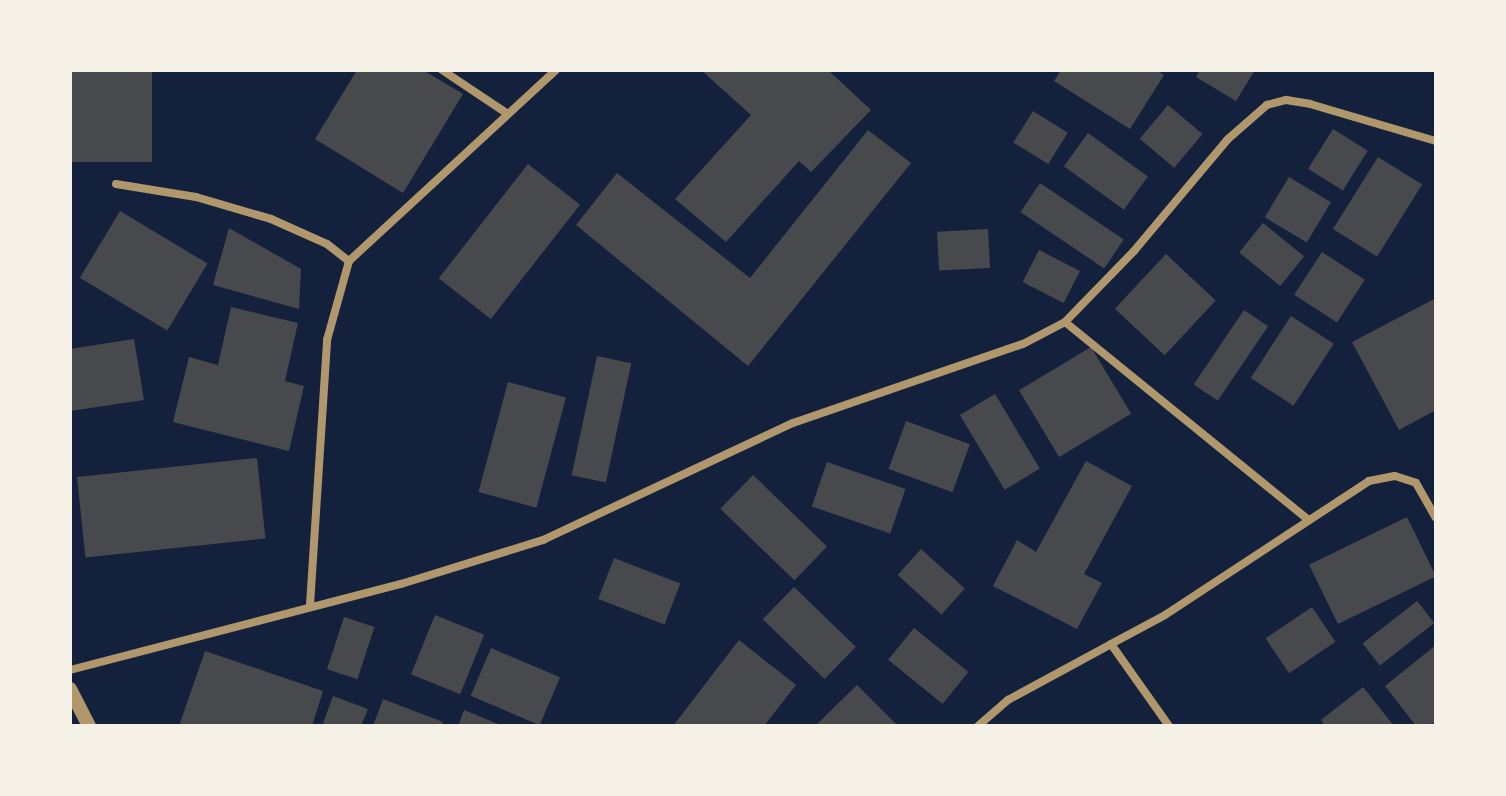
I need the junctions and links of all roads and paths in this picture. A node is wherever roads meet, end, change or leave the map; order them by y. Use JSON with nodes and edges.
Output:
{"nodes":[{"id":1,"x":442,"y":70,"type":"edge"},
{"id":2,"x":556,"y":70,"type":"edge"},
{"id":3,"x":508,"y":114,"type":"junction"},
{"id":4,"x":1436,"y":141,"type":"edge"},
{"id":5,"x":116,"y":184,"type":"dead end"},
{"id":6,"x":349,"y":261,"type":"junction"},
{"id":7,"x":1065,"y":322,"type":"junction"},
{"id":8,"x":1306,"y":518,"type":"junction"},
{"id":9,"x":1436,"y":518,"type":"edge"},
{"id":10,"x":310,"y":605,"type":"junction"},
{"id":11,"x":1111,"y":644,"type":"junction"},
{"id":12,"x":70,"y":670,"type":"edge"},
{"id":13,"x":70,"y":689,"type":"edge"},
{"id":14,"x":89,"y":726,"type":"edge"},
{"id":15,"x":978,"y":726,"type":"edge"},
{"id":16,"x":1169,"y":726,"type":"edge"}],
"edges":[{"from":1,"to":3,"type":"street"},
{"from":2,"to":3,"type":"street"},
{"from":3,"to":6,"type":"street"},
{"from":4,"to":7,"type":"street"},
{"from":5,"to":6,"type":"street"},
{"from":6,"to":10,"type":"street"},
{"from":7,"to":8,"type":"street"},
{"from":7,"to":10,"type":"street"},
{"from":8,"to":9,"type":"street"},
{"from":8,"to":11,"type":"street"},
{"from":10,"to":12,"type":"street"},
{"from":11,"to":15,"type":"street"},
{"from":11,"to":16,"type":"street"},
{"from":13,"to":14,"type":"street"}]}
